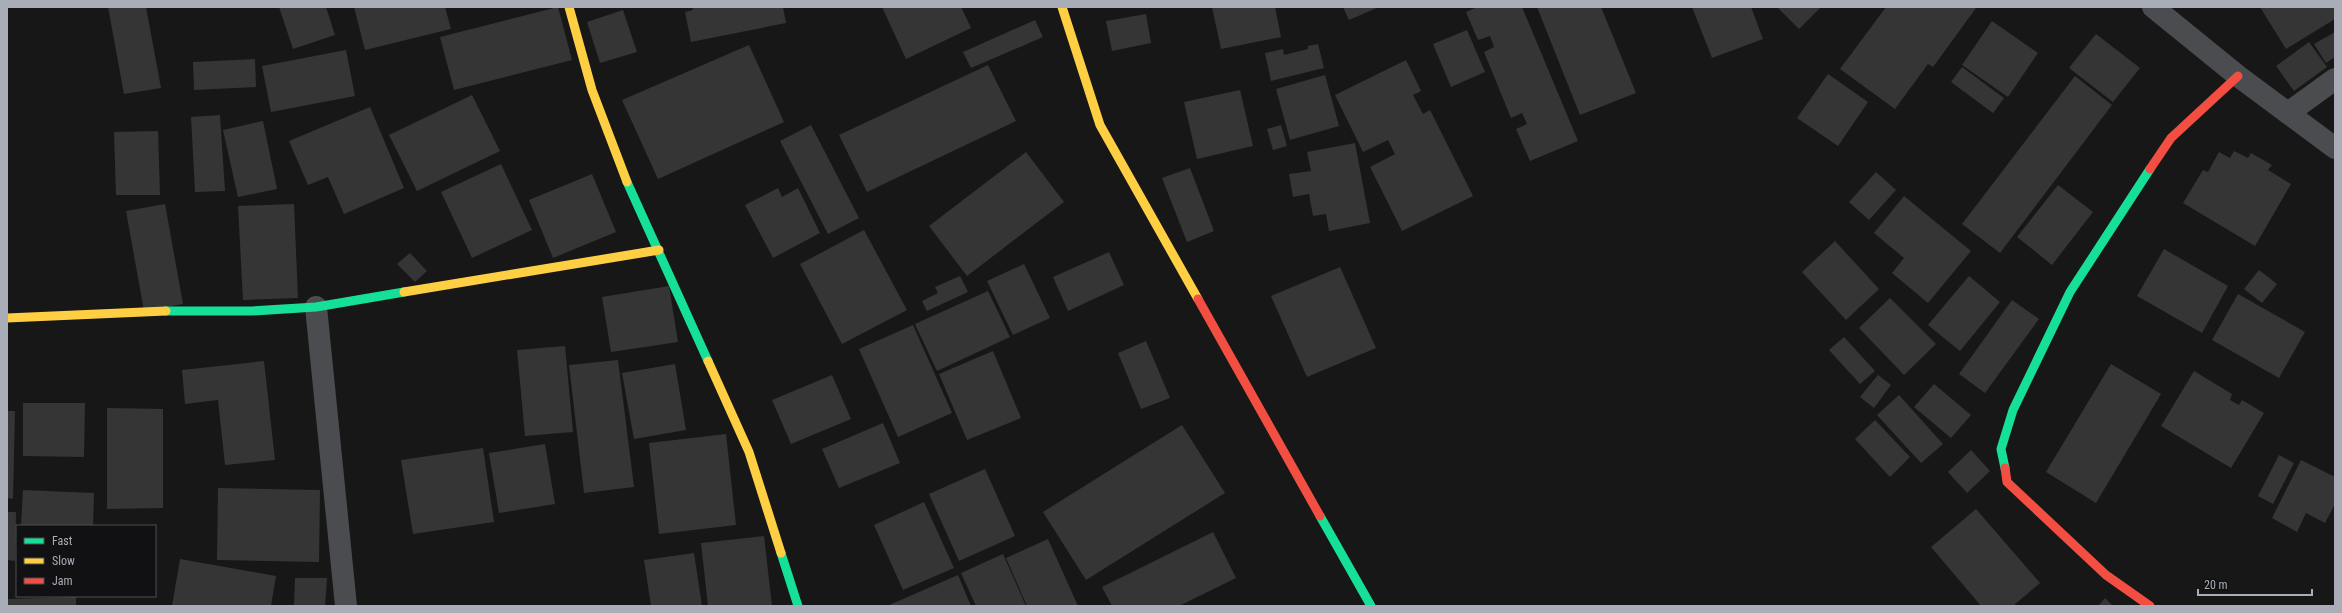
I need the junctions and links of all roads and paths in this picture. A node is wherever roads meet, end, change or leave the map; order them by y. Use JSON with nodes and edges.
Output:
{"nodes":[{"id":1,"x":569,"y":7,"type":"edge"},
{"id":2,"x":1062,"y":7,"type":"edge"},
{"id":3,"x":2153,"y":7,"type":"edge"},
{"id":4,"x":2238,"y":76,"type":"junction"},
{"id":5,"x":2335,"y":79,"type":"edge"},
{"id":6,"x":2288,"y":113,"type":"junction"},
{"id":7,"x":2335,"y":148,"type":"edge"},
{"id":8,"x":659,"y":250,"type":"junction"},
{"id":9,"x":316,"y":307,"type":"junction"},
{"id":10,"x":7,"y":318,"type":"edge"},
{"id":11,"x":346,"y":606,"type":"edge"},
{"id":12,"x":798,"y":606,"type":"edge"},
{"id":13,"x":1371,"y":606,"type":"edge"},
{"id":14,"x":2150,"y":606,"type":"edge"}],
"edges":[{"from":1,"to":8,"type":"street"},
{"from":2,"to":13,"type":"street"},
{"from":3,"to":4,"type":"street"},
{"from":4,"to":6,"type":"street"},
{"from":4,"to":14,"type":"street"},
{"from":5,"to":6,"type":"street"},
{"from":6,"to":7,"type":"street"},
{"from":8,"to":9,"type":"street"},
{"from":8,"to":12,"type":"street"},
{"from":9,"to":10,"type":"street"},
{"from":9,"to":11,"type":"street"}]}
